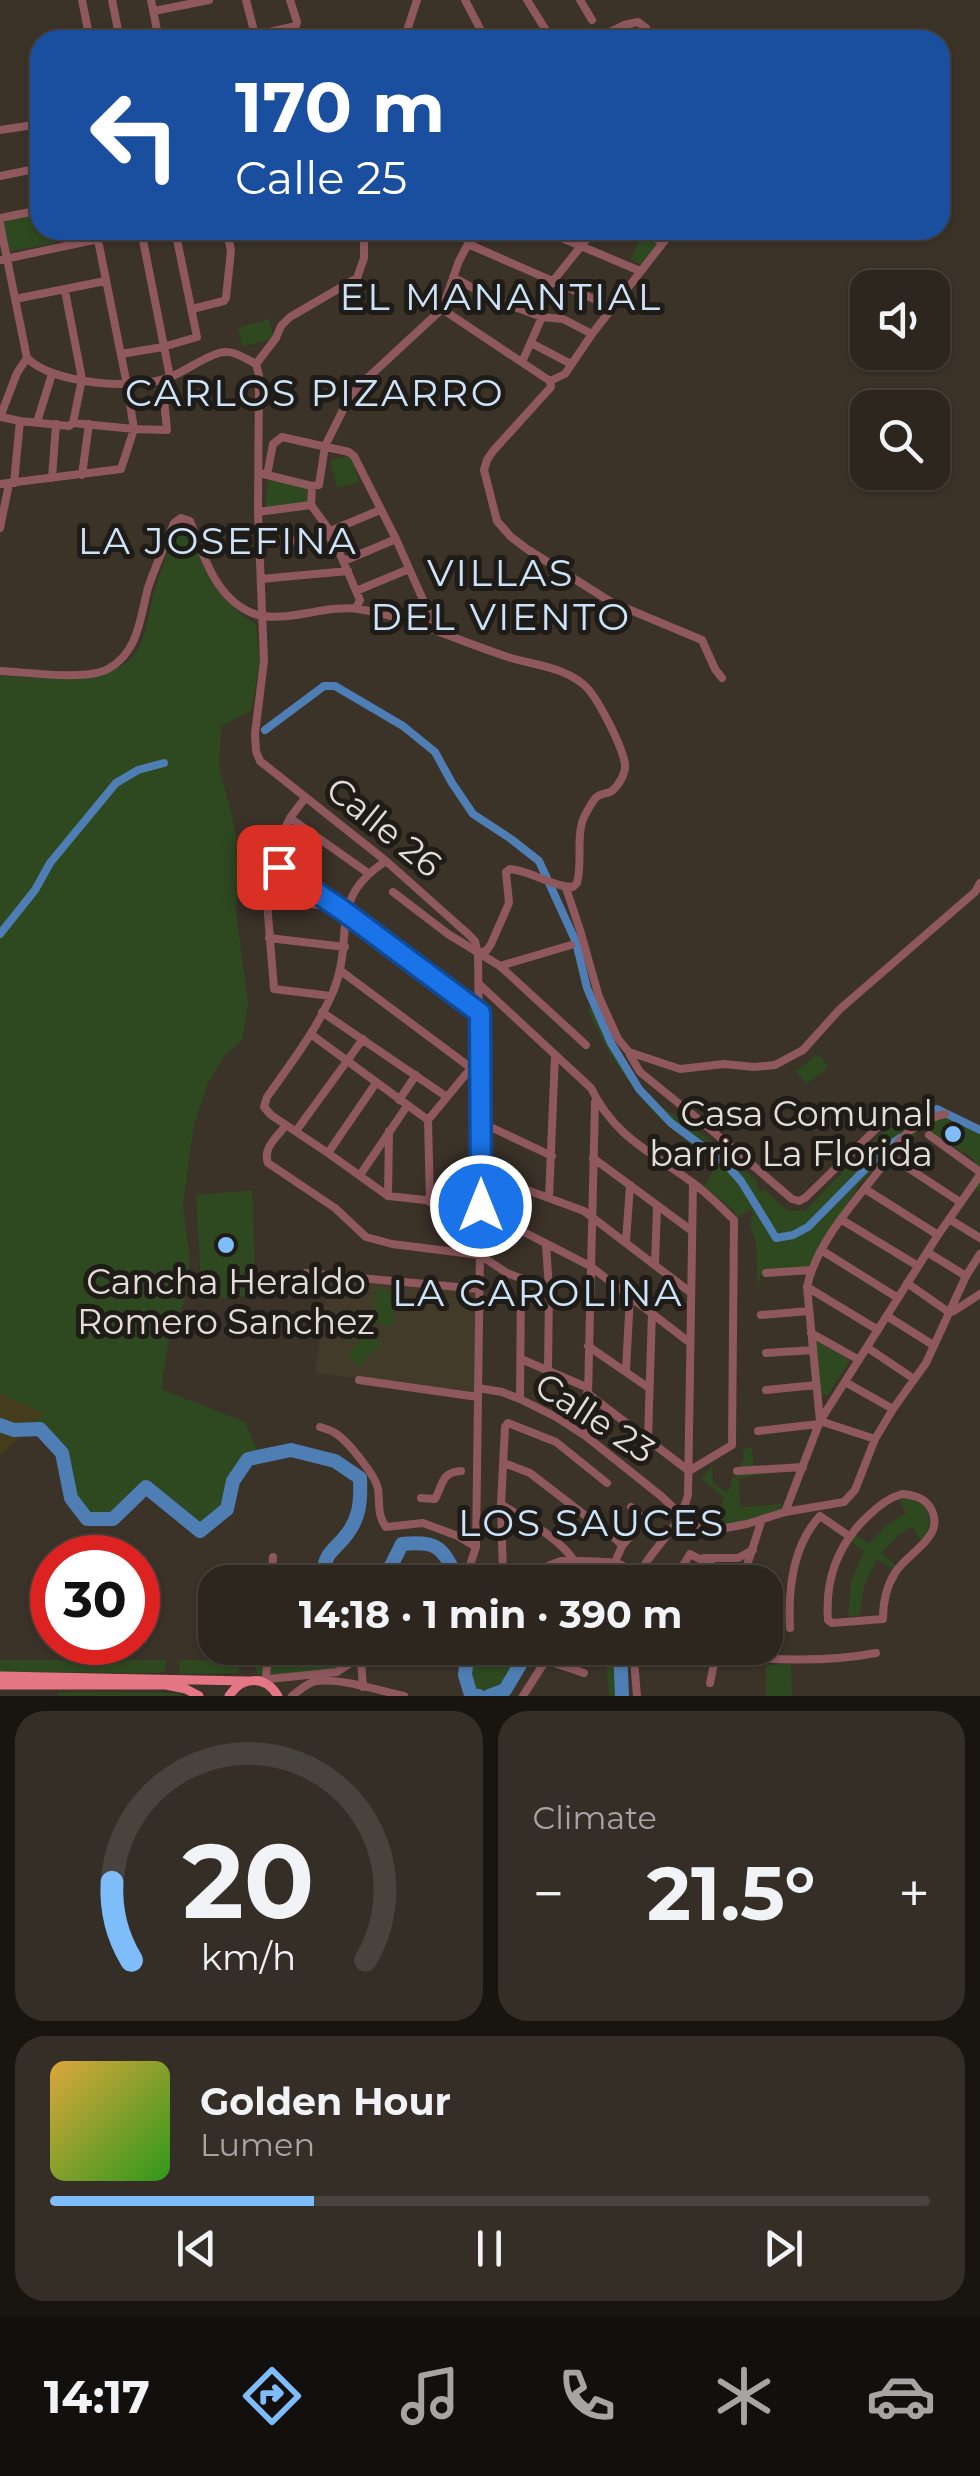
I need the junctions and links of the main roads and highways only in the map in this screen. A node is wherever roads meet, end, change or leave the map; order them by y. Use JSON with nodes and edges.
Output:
{"nodes":[{"id":1,"x":0,"y":1676,"type":"edge"},
{"id":2,"x":256,"y":1680,"type":"junction"},
{"id":3,"x":0,"y":1685,"type":"edge"},
{"id":4,"x":199,"y":1696,"type":"edge"},
{"id":5,"x":229,"y":1696,"type":"edge"},
{"id":6,"x":278,"y":1696,"type":"edge"}],
"edges":[{"from":1,"to":2,"type":"main road"},
{"from":2,"to":5,"type":"main road"},
{"from":2,"to":6,"type":"main road"},
{"from":3,"to":4,"type":"main road"}]}
